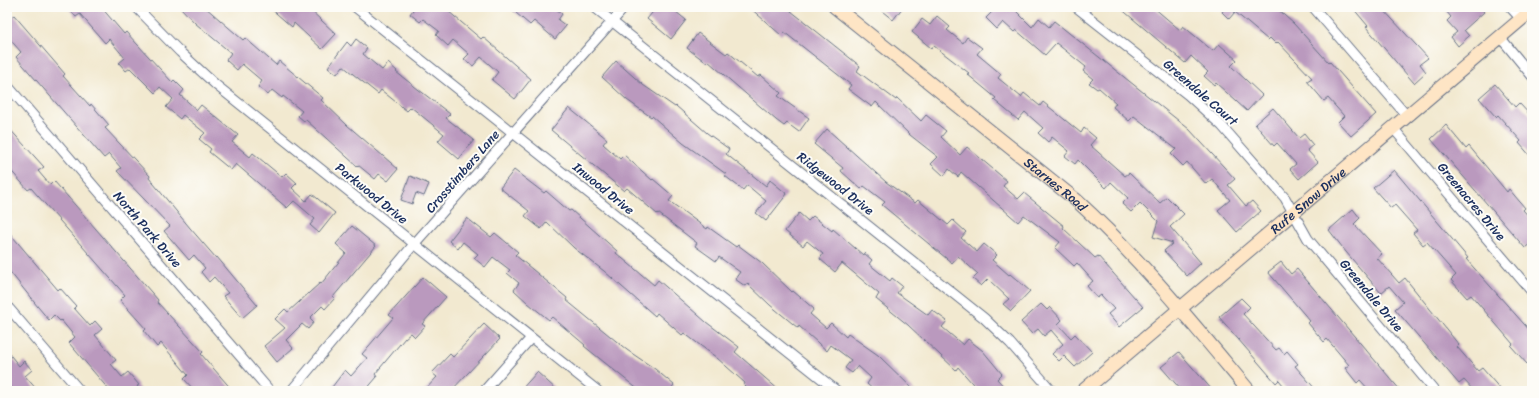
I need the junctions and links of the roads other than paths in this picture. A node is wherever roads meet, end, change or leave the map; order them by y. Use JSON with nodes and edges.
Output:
{"nodes":[{"id":1,"x":136,"y":7,"type":"edge"},
{"id":2,"x":355,"y":7,"type":"edge"},
{"id":3,"x":594,"y":7,"type":"edge"},
{"id":4,"x":625,"y":7,"type":"edge"},
{"id":5,"x":835,"y":7,"type":"edge"},
{"id":6,"x":1076,"y":7,"type":"edge"},
{"id":7,"x":1313,"y":7,"type":"edge"},
{"id":8,"x":1510,"y":7,"type":"edge"},
{"id":9,"x":1532,"y":10,"type":"edge"},
{"id":10,"x":1521,"y":19,"type":"junction"},
{"id":11,"x":612,"y":22,"type":"junction"},
{"id":12,"x":1500,"y":37,"type":"junction"},
{"id":13,"x":1532,"y":76,"type":"edge"},
{"id":14,"x":7,"y":85,"type":"edge"},
{"id":15,"x":1407,"y":116,"type":"junction"},
{"id":16,"x":1393,"y":128,"type":"junction"},
{"id":17,"x":513,"y":132,"type":"junction"},
{"id":18,"x":1293,"y":212,"type":"junction"},
{"id":19,"x":415,"y":243,"type":"junction"},
{"id":20,"x":1532,"y":292,"type":"edge"},
{"id":21,"x":7,"y":306,"type":"edge"},
{"id":22,"x":1180,"y":309,"type":"junction"},
{"id":23,"x":531,"y":338,"type":"junction"},
{"id":24,"x":80,"y":391,"type":"edge"},
{"id":25,"x":270,"y":391,"type":"edge"},
{"id":26,"x":291,"y":391,"type":"edge"},
{"id":27,"x":484,"y":391,"type":"edge"},
{"id":28,"x":598,"y":391,"type":"edge"},
{"id":29,"x":836,"y":391,"type":"edge"},
{"id":30,"x":1052,"y":391,"type":"edge"},
{"id":31,"x":1083,"y":391,"type":"edge"},
{"id":32,"x":1249,"y":391,"type":"edge"},
{"id":33,"x":1435,"y":391,"type":"edge"}],
"edges":[{"from":1,"to":19,"type":"street","name":"Parkwood Drive"},
{"from":2,"to":17,"type":"street","name":"Inwood Drive"},
{"from":3,"to":11,"type":"street","name":"Ridgewood Drive"},
{"from":4,"to":11,"type":"street","name":"Crosstimbers Lane"},
{"from":5,"to":22,"type":"main road","name":"Starnes Road"},
{"from":6,"to":18,"type":"street","name":"Greendale Court"},
{"from":7,"to":15,"type":"street"},
{"from":8,"to":10,"type":"street"},
{"from":9,"to":10,"type":"main road","name":"Rufe Snow Drive"},
{"from":10,"to":12,"type":"main road","name":"Rufe Snow Drive"},
{"from":11,"to":17,"type":"street","name":"Crosstimbers Lane"},
{"from":11,"to":30,"type":"street","name":"Ridgewood Drive"},
{"from":12,"to":13,"type":"street"},
{"from":12,"to":15,"type":"main road","name":"Rufe Snow Drive"},
{"from":14,"to":25,"type":"street","name":"North Park Drive"},
{"from":15,"to":16,"type":"main road","name":"Rufe Snow Drive"},
{"from":16,"to":18,"type":"main road","name":"Rufe Snow Drive"},
{"from":16,"to":20,"type":"street","name":"Greenacres Drive"},
{"from":17,"to":19,"type":"street","name":"Crosstimbers Lane"},
{"from":17,"to":29,"type":"street","name":"Inwood Drive"},
{"from":18,"to":22,"type":"main road","name":"Rufe Snow Drive"},
{"from":18,"to":33,"type":"street","name":"Greendale Drive"},
{"from":19,"to":23,"type":"street","name":"Parkwood Drive"},
{"from":19,"to":26,"type":"street","name":"Crosstimbers Lane"},
{"from":21,"to":24,"type":"street"},
{"from":22,"to":31,"type":"main road","name":"Rufe Snow Drive"},
{"from":22,"to":32,"type":"main road","name":"Starnes Road"},
{"from":23,"to":27,"type":"street"},
{"from":23,"to":28,"type":"street","name":"Parkwood Drive"}]}
